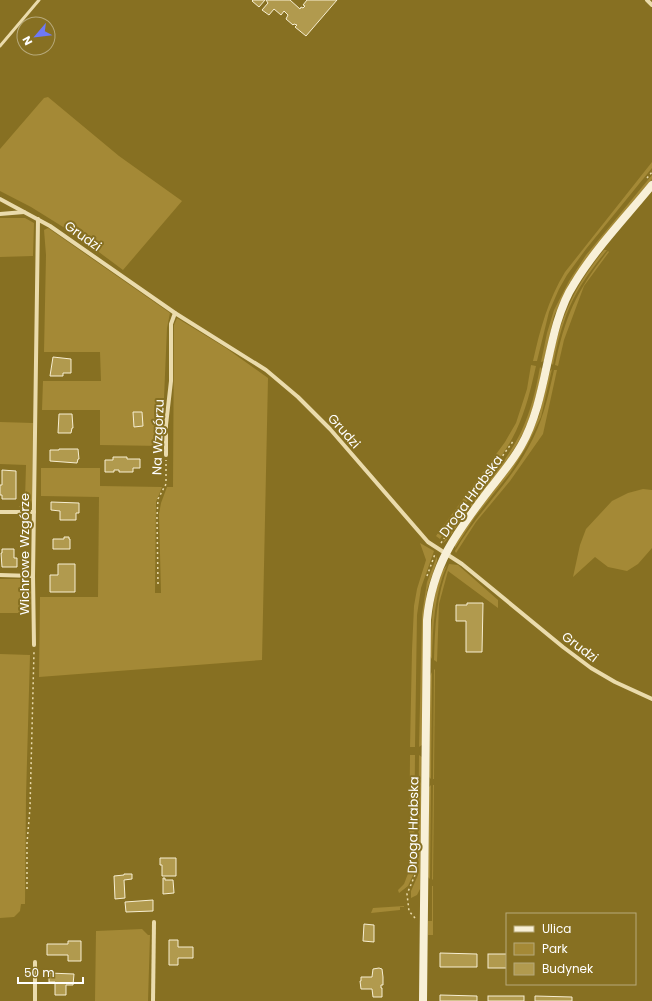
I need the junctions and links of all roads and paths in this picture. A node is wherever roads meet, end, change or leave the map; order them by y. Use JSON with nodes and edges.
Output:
{"nodes":[{"id":1,"x":39,"y":0,"type":"edge"},
{"id":2,"x":0,"y":46,"type":"edge"},
{"id":3,"x":652,"y":185,"type":"edge"},
{"id":4,"x":0,"y":199,"type":"edge"},
{"id":5,"x":25,"y":212,"type":"junction"},
{"id":6,"x":0,"y":214,"type":"edge"},
{"id":7,"x":38,"y":219,"type":"junction"},
{"id":8,"x":175,"y":313,"type":"junction"},
{"id":9,"x":166,"y":455,"type":"joint"},
{"id":10,"x":0,"y":512,"type":"edge"},
{"id":11,"x":34,"y":512,"type":"junction"},
{"id":12,"x":445,"y":553,"type":"junction"},
{"id":13,"x":0,"y":575,"type":"edge"},
{"id":14,"x":33,"y":576,"type":"junction"},
{"id":15,"x":158,"y":584,"type":"dead end"},
{"id":16,"x":34,"y":646,"type":"joint"},
{"id":17,"x":652,"y":699,"type":"edge"},
{"id":18,"x":28,"y":889,"type":"dead end"},
{"id":19,"x":407,"y":898,"type":"dead end"},
{"id":20,"x":408,"y":905,"type":"dead end"},
{"id":21,"x":154,"y":922,"type":"dead end"},
{"id":22,"x":35,"y":962,"type":"dead end"},
{"id":23,"x":35,"y":1001,"type":"edge"},
{"id":24,"x":153,"y":1001,"type":"edge"},
{"id":25,"x":423,"y":1001,"type":"edge"}],
"edges":[{"from":1,"to":2,"type":"lane"},
{"from":3,"to":12,"type":"street","name":"Droga Hrabska"},
{"from":4,"to":5,"type":"street","name":"Grudzi"},
{"from":5,"to":6,"type":"street"},
{"from":5,"to":7,"type":"street","name":"Grudzi"},
{"from":7,"to":8,"type":"street","name":"Grudzi"},
{"from":7,"to":11,"type":"street","name":"Wichrowe Wzgórze"},
{"from":8,"to":9,"type":"street","name":"Na Wzgórzu"},
{"from":8,"to":12,"type":"street","name":"Grudzi"},
{"from":9,"to":15,"type":"path","name":"Na Wzgórzu"},
{"from":10,"to":11,"type":"street"},
{"from":11,"to":14,"type":"street","name":"Wichrowe Wzgórze"},
{"from":12,"to":17,"type":"street","name":"Grudzi"},
{"from":12,"to":25,"type":"street","name":"Droga Hrabska"},
{"from":13,"to":14,"type":"street"},
{"from":14,"to":16,"type":"street","name":"Wichrowe Wzgórze"},
{"from":16,"to":18,"type":"path"},
{"from":19,"to":20,"type":"path"},
{"from":21,"to":24,"type":"street"},
{"from":22,"to":23,"type":"street"}]}
